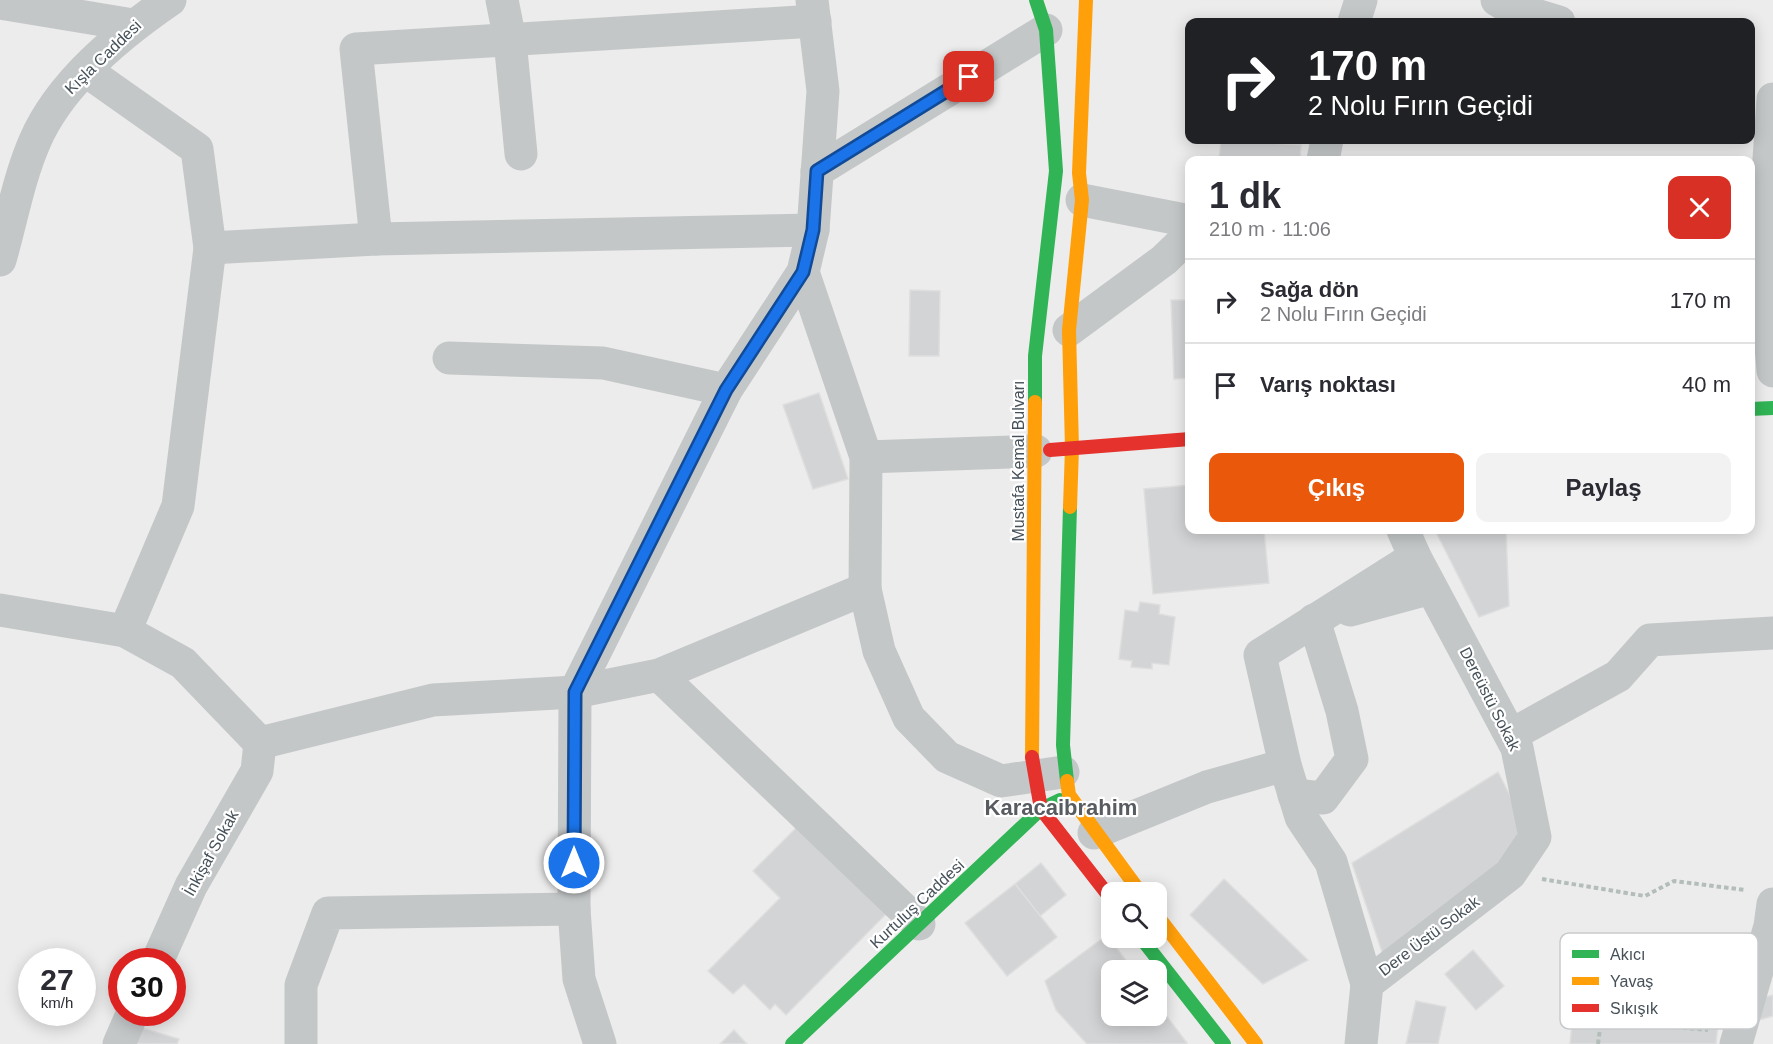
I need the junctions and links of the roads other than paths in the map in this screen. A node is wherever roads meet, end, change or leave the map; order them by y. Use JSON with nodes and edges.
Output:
{"nodes":[{"id":1,"x":170,"y":0,"type":"edge"},
{"id":2,"x":502,"y":0,"type":"edge"},
{"id":3,"x":1086,"y":0,"type":"edge"},
{"id":4,"x":1361,"y":0,"type":"edge"},
{"id":5,"x":1497,"y":0,"type":"edge"},
{"id":6,"x":0,"y":3,"type":"edge"},
{"id":7,"x":813,"y":11,"type":"edge"},
{"id":8,"x":1041,"y":15,"type":"edge"},
{"id":9,"x":1355,"y":18,"type":"edge"},
{"id":10,"x":1546,"y":18,"type":"edge"},
{"id":11,"x":133,"y":25,"type":"junction"},
{"id":12,"x":510,"y":40,"type":"junction"},
{"id":13,"x":85,"y":70,"type":"junction"},
{"id":14,"x":1765,"y":111,"type":"edge"},
{"id":15,"x":521,"y":154,"type":"dead end"},
{"id":16,"x":817,"y":171,"type":"junction"},
{"id":17,"x":1082,"y":200,"type":"junction"},
{"id":18,"x":1185,"y":220,"type":"edge"},
{"id":19,"x":813,"y":230,"type":"junction"},
{"id":20,"x":376,"y":238,"type":"junction"},
{"id":21,"x":1185,"y":240,"type":"edge"},
{"id":22,"x":210,"y":248,"type":"junction"},
{"id":23,"x":0,"y":260,"type":"edge"},
{"id":24,"x":803,"y":272,"type":"junction"},
{"id":25,"x":1759,"y":312,"type":"edge"},
{"id":26,"x":1069,"y":330,"type":"junction"},
{"id":27,"x":449,"y":358,"type":"dead end"},
{"id":28,"x":1773,"y":371,"type":"edge"},
{"id":29,"x":726,"y":390,"type":"junction"},
{"id":30,"x":1773,"y":408,"type":"edge"},
{"id":31,"x":1755,"y":409,"type":"edge"},
{"id":32,"x":1185,"y":439,"type":"edge"},
{"id":33,"x":1072,"y":448,"type":"junction"},
{"id":34,"x":1036,"y":451,"type":"junction"},
{"id":35,"x":866,"y":457,"type":"junction"},
{"id":36,"x":1409,"y":543,"type":"edge"},
{"id":37,"x":1431,"y":588,"type":"junction"},
{"id":38,"x":866,"y":589,"type":"junction"},
{"id":39,"x":0,"y":610,"type":"edge"},
{"id":40,"x":1314,"y":620,"type":"junction"},
{"id":41,"x":125,"y":631,"type":"junction"},
{"id":42,"x":1773,"y":633,"type":"edge"},
{"id":43,"x":659,"y":675,"type":"junction"},
{"id":44,"x":575,"y":692,"type":"junction"},
{"id":45,"x":1511,"y":735,"type":"junction"},
{"id":46,"x":260,"y":743,"type":"junction"},
{"id":47,"x":1289,"y":780,"type":"junction"},
{"id":48,"x":1057,"y":781,"type":"junction"},
{"id":49,"x":1041,"y":809,"type":"junction"},
{"id":50,"x":1094,"y":833,"type":"junction"},
{"id":51,"x":1510,"y":874,"type":"joint"},
{"id":52,"x":1132,"y":882,"type":"edge"},
{"id":53,"x":1101,"y":886,"type":"edge"},
{"id":54,"x":574,"y":909,"type":"junction"},
{"id":55,"x":1768,"y":915,"type":"edge"},
{"id":56,"x":920,"y":924,"type":"junction"},
{"id":57,"x":1167,"y":928,"type":"edge"},
{"id":58,"x":163,"y":948,"type":"edge"},
{"id":59,"x":1149,"y":948,"type":"edge"},
{"id":60,"x":1758,"y":955,"type":"edge"},
{"id":61,"x":1367,"y":984,"type":"junction"},
{"id":62,"x":127,"y":1026,"type":"edge"},
{"id":63,"x":119,"y":1044,"type":"edge"},
{"id":64,"x":301,"y":1044,"type":"edge"},
{"id":65,"x":600,"y":1044,"type":"edge"},
{"id":66,"x":792,"y":1044,"type":"edge"},
{"id":67,"x":1224,"y":1044,"type":"edge"},
{"id":68,"x":1256,"y":1044,"type":"edge"},
{"id":69,"x":1361,"y":1044,"type":"edge"}],
"edges":[{"from":1,"to":11,"type":"street","name":"Kışla Caddesi"},
{"from":2,"to":12,"type":"street"},
{"from":3,"to":17,"type":"main road","name":"Mustafa Kemal Bulvarı"},
{"from":4,"to":9,"type":"street"},
{"from":5,"to":10,"type":"street"},
{"from":6,"to":11,"type":"street"},
{"from":7,"to":12,"type":"street"},
{"from":7,"to":16,"type":"street"},
{"from":8,"to":16,"type":"street"},
{"from":8,"to":34,"type":"main road","name":"Mustafa Kemal Bulvarı"},
{"from":11,"to":13,"type":"street","name":"Kışla Caddesi"},
{"from":12,"to":15,"type":"street"},
{"from":12,"to":20,"type":"street"},
{"from":13,"to":22,"type":"street"},
{"from":13,"to":23,"type":"street","name":"Kışla Caddesi"},
{"from":14,"to":25,"type":"street"},
{"from":16,"to":19,"type":"street"},
{"from":17,"to":18,"type":"street"},
{"from":17,"to":26,"type":"main road","name":"Mustafa Kemal Bulvarı"},
{"from":19,"to":20,"type":"street"},
{"from":19,"to":24,"type":"street"},
{"from":20,"to":22,"type":"street"},
{"from":21,"to":26,"type":"street"},
{"from":22,"to":41,"type":"street"},
{"from":24,"to":29,"type":"street"},
{"from":24,"to":35,"type":"street"},
{"from":25,"to":28,"type":"street"},
{"from":26,"to":33,"type":"main road","name":"Mustafa Kemal Bulvarı"},
{"from":27,"to":29,"type":"street"},
{"from":29,"to":44,"type":"street"},
{"from":30,"to":31,"type":"main road"},
{"from":32,"to":33,"type":"main road"},
{"from":33,"to":34,"type":"main road"},
{"from":33,"to":48,"type":"main road","name":"Mustafa Kemal Bulvarı"},
{"from":34,"to":35,"type":"street"},
{"from":34,"to":48,"type":"main road","name":"Mustafa Kemal Bulvarı"},
{"from":35,"to":38,"type":"street"},
{"from":36,"to":37,"type":"street","name":"Dereüstü Sokak"},
{"from":36,"to":40,"type":"street"},
{"from":37,"to":40,"type":"street"},
{"from":37,"to":45,"type":"street","name":"Dereüstü Sokak"},
{"from":38,"to":43,"type":"street"},
{"from":38,"to":48,"type":"street"},
{"from":39,"to":41,"type":"street"},
{"from":40,"to":47,"type":"street"},
{"from":40,"to":47,"type":"street"},
{"from":41,"to":46,"type":"street"},
{"from":42,"to":45,"type":"street"},
{"from":43,"to":44,"type":"street"},
{"from":43,"to":56,"type":"street"},
{"from":44,"to":46,"type":"street"},
{"from":44,"to":54,"type":"street"},
{"from":45,"to":51,"type":"street","name":"Dereüstü Sokak"},
{"from":46,"to":58,"type":"street","name":"İnkişaf Sokak"},
{"from":47,"to":50,"type":"street"},
{"from":47,"to":61,"type":"street"},
{"from":48,"to":49,"type":"main road","name":"Kurtuluş Caddesi"},
{"from":48,"to":49,"type":"main road","name":"Mustafa Kemal Bulvarı"},
{"from":48,"to":50,"type":"main road","name":"Mustafa Kemal Bulvarı"},
{"from":49,"to":53,"type":"main road","name":"Mustafa Kemal Bulvarı"},
{"from":49,"to":56,"type":"main road","name":"Kurtuluş Caddesi"},
{"from":50,"to":52,"type":"main road","name":"Mustafa Kemal Bulvarı"},
{"from":51,"to":61,"type":"street","name":"Dere Üstü Sokak"},
{"from":54,"to":64,"type":"street"},
{"from":54,"to":65,"type":"street"},
{"from":55,"to":60,"type":"street"},
{"from":56,"to":66,"type":"main road","name":"Kurtuluş Caddesi"},
{"from":57,"to":68,"type":"main road"},
{"from":59,"to":67,"type":"main road"},
{"from":61,"to":69,"type":"street","name":"Dere Üstü Sokak"},
{"from":62,"to":63,"type":"street"}]}
